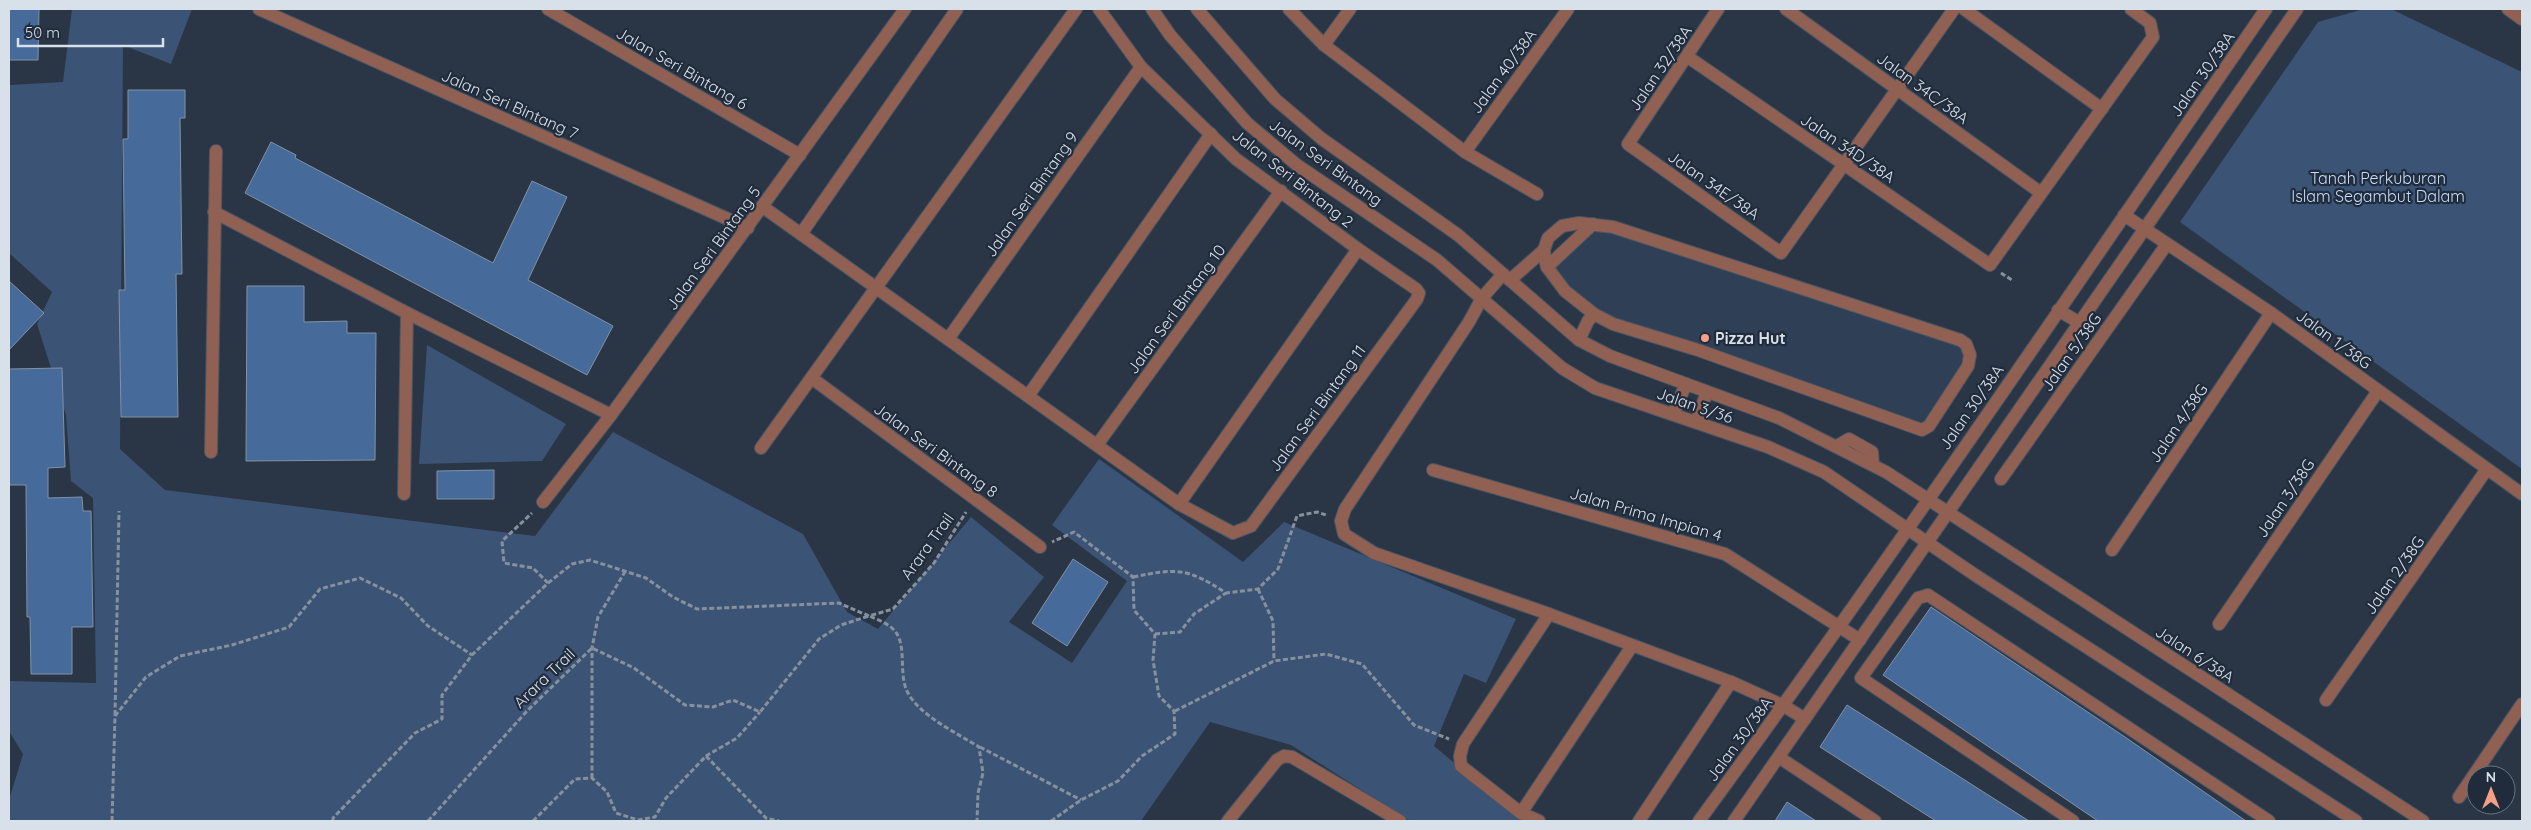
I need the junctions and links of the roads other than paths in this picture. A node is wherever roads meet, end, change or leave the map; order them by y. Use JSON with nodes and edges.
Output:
{"nodes":[{"id":1,"x":259,"y":9,"type":"edge"},
{"id":2,"x":548,"y":9,"type":"edge"},
{"id":3,"x":905,"y":9,"type":"edge"},
{"id":4,"x":957,"y":9,"type":"edge"},
{"id":5,"x":1076,"y":9,"type":"edge"},
{"id":6,"x":1100,"y":9,"type":"edge"},
{"id":7,"x":1152,"y":9,"type":"edge"},
{"id":8,"x":1196,"y":9,"type":"edge"},
{"id":9,"x":1289,"y":9,"type":"edge"},
{"id":10,"x":1350,"y":9,"type":"edge"},
{"id":11,"x":1568,"y":9,"type":"edge"},
{"id":12,"x":1718,"y":9,"type":"edge"},
{"id":13,"x":1786,"y":9,"type":"edge"},
{"id":14,"x":1954,"y":9,"type":"edge"},
{"id":15,"x":1964,"y":9,"type":"edge"},
{"id":16,"x":2131,"y":9,"type":"edge"},
{"id":17,"x":2266,"y":9,"type":"edge"},
{"id":18,"x":2297,"y":9,"type":"edge"},
{"id":19,"x":2508,"y":9,"type":"edge"},
{"id":20,"x":2522,"y":19,"type":"edge"},
{"id":21,"x":1324,"y":45,"type":"junction"},
{"id":22,"x":1688,"y":58,"type":"junction"},
{"id":23,"x":1141,"y":67,"type":"junction"},
{"id":24,"x":1897,"y":89,"type":"junction"},
{"id":25,"x":2102,"y":108,"type":"junction"},
{"id":26,"x":1211,"y":134,"type":"junction"},
{"id":27,"x":1628,"y":144,"type":"joint"},
{"id":28,"x":216,"y":151,"type":"dead end"},
{"id":29,"x":1465,"y":152,"type":"junction"},
{"id":30,"x":800,"y":155,"type":"junction"},
{"id":31,"x":1842,"y":164,"type":"junction"},
{"id":32,"x":1281,"y":191,"type":"junction"},
{"id":33,"x":2041,"y":193,"type":"junction"},
{"id":34,"x":1537,"y":194,"type":"dead end"},
{"id":35,"x":763,"y":207,"type":"junction"},
{"id":36,"x":214,"y":212,"type":"junction"},
{"id":37,"x":2124,"y":215,"type":"junction"},
{"id":38,"x":1593,"y":224,"type":"junction"},
{"id":39,"x":748,"y":228,"type":"junction"},
{"id":40,"x":2145,"y":230,"type":"junction"},
{"id":41,"x":801,"y":234,"type":"junction"},
{"id":42,"x":2167,"y":244,"type":"junction"},
{"id":43,"x":1358,"y":249,"type":"junction"},
{"id":44,"x":1544,"y":250,"type":"junction"},
{"id":45,"x":1547,"y":268,"type":"junction"},
{"id":46,"x":1507,"y":277,"type":"junction"},
{"id":47,"x":877,"y":288,"type":"junction"},
{"id":48,"x":1419,"y":293,"type":"joint"},
{"id":49,"x":1482,"y":298,"type":"junction"},
{"id":50,"x":2058,"y":310,"type":"junction"},
{"id":51,"x":407,"y":313,"type":"junction"},
{"id":52,"x":2272,"y":313,"type":"junction"},
{"id":53,"x":1594,"y":314,"type":"junction"},
{"id":54,"x":2080,"y":323,"type":"junction"},
{"id":55,"x":948,"y":339,"type":"junction"},
{"id":56,"x":1579,"y":340,"type":"junction"},
{"id":57,"x":813,"y":379,"type":"junction"},
{"id":58,"x":1686,"y":384,"type":"junction"},
{"id":59,"x":2378,"y":391,"type":"junction"},
{"id":60,"x":1707,"y":392,"type":"junction"},
{"id":61,"x":1028,"y":396,"type":"junction"},
{"id":62,"x":1674,"y":414,"type":"junction"},
{"id":63,"x":611,"y":416,"type":"junction"},
{"id":64,"x":1696,"y":422,"type":"junction"},
{"id":65,"x":1097,"y":445,"type":"junction"},
{"id":66,"x":761,"y":448,"type":"dead end"},
{"id":67,"x":211,"y":452,"type":"dead end"},
{"id":68,"x":2487,"y":469,"type":"junction"},
{"id":69,"x":1433,"y":470,"type":"dead end"},
{"id":70,"x":2001,"y":479,"type":"dead end"},
{"id":71,"x":404,"y":494,"type":"dead end"},
{"id":72,"x":2522,"y":494,"type":"edge"},
{"id":73,"x":1928,"y":500,"type":"junction"},
{"id":74,"x":542,"y":502,"type":"road end"},
{"id":75,"x":1179,"y":504,"type":"junction"},
{"id":76,"x":1948,"y":514,"type":"junction"},
{"id":77,"x":1907,"y":529,"type":"junction"},
{"id":78,"x":1928,"y":543,"type":"junction"},
{"id":79,"x":1040,"y":548,"type":"road end"},
{"id":80,"x":2112,"y":550,"type":"dead end"},
{"id":81,"x":1549,"y":614,"type":"junction"},
{"id":82,"x":2219,"y":624,"type":"dead end"},
{"id":83,"x":1839,"y":626,"type":"junction"},
{"id":84,"x":1860,"y":640,"type":"junction"},
{"id":85,"x":1632,"y":646,"type":"junction"},
{"id":86,"x":1842,"y":665,"type":"junction"},
{"id":87,"x":1861,"y":678,"type":"junction"},
{"id":88,"x":1731,"y":682,"type":"junction"},
{"id":89,"x":2326,"y":700,"type":"dead end"},
{"id":90,"x":2522,"y":704,"type":"edge"},
{"id":91,"x":1784,"y":706,"type":"junction"},
{"id":92,"x":1805,"y":719,"type":"junction"},
{"id":93,"x":1780,"y":758,"type":"junction"},
{"id":94,"x":2459,"y":797,"type":"dead end"},
{"id":95,"x":1521,"y":813,"type":"junction"},
{"id":96,"x":1228,"y":821,"type":"edge"},
{"id":97,"x":1400,"y":821,"type":"edge"},
{"id":98,"x":1539,"y":821,"type":"edge"},
{"id":99,"x":1639,"y":821,"type":"edge"},
{"id":100,"x":1699,"y":821,"type":"edge"},
{"id":101,"x":1734,"y":821,"type":"edge"},
{"id":102,"x":1876,"y":821,"type":"edge"},
{"id":103,"x":2073,"y":821,"type":"edge"},
{"id":104,"x":2268,"y":821,"type":"edge"},
{"id":105,"x":2356,"y":821,"type":"edge"},
{"id":106,"x":2423,"y":821,"type":"edge"}],
"edges":[{"from":1,"to":39,"type":"street","name":"Jalan Seri Bintang 7"},
{"from":2,"to":30,"type":"street","name":"Jalan Seri Bintang 6"},
{"from":3,"to":30,"type":"street","name":"Jalan Seri Bintang 5"},
{"from":4,"to":41,"type":"street"},
{"from":5,"to":47,"type":"street"},
{"from":6,"to":23,"type":"street","name":"Jalan Seri Bintang 2"},
{"from":7,"to":49,"type":"street","name":"Jalan Seri Bintang"},
{"from":8,"to":46,"type":"street","name":"Jalan Seri Bintang"},
{"from":9,"to":21,"type":"street"},
{"from":10,"to":21,"type":"street"},
{"from":11,"to":29,"type":"street","name":"Jalan 40/38A"},
{"from":12,"to":22,"type":"street","name":"Jalan 32/38A"},
{"from":13,"to":24,"type":"street","name":"Jalan 34C/38A"},
{"from":14,"to":24,"type":"street"},
{"from":15,"to":25,"type":"street"},
{"from":16,"to":25,"type":"street"},
{"from":17,"to":37,"type":"street","name":"Jalan 30/38A"},
{"from":18,"to":40,"type":"street"},
{"from":19,"to":20,"type":"street"},
{"from":21,"to":29,"type":"street"},
{"from":22,"to":27,"type":"street","name":"Jalan 32/38A"},
{"from":22,"to":31,"type":"street","name":"Jalan 34D/38A"},
{"from":23,"to":26,"type":"street","name":"Jalan Seri Bintang 2"},
{"from":23,"to":55,"type":"street","name":"Jalan Seri Bintang 9"},
{"from":24,"to":31,"type":"street"},
{"from":24,"to":33,"type":"street","name":"Jalan 34C/38A"},
{"from":25,"to":33,"type":"street"},
{"from":26,"to":32,"type":"street","name":"Jalan Seri Bintang 2"},
{"from":26,"to":61,"type":"street"},
{"from":27,"to":31,"type":"street","name":"Jalan 34E/38A"},
{"from":28,"to":36,"type":"street"},
{"from":29,"to":34,"type":"street"},
{"from":30,"to":35,"type":"street","name":"Jalan Seri Bintang 5"},
{"from":31,"to":33,"type":"street","name":"Jalan 34D/38A"},
{"from":32,"to":43,"type":"street","name":"Jalan Seri Bintang 2"},
{"from":32,"to":65,"type":"street","name":"Jalan Seri Bintang 10"},
{"from":35,"to":39,"type":"street","name":"Jalan Seri Bintang 5"},
{"from":35,"to":41,"type":"street"},
{"from":36,"to":51,"type":"street"},
{"from":36,"to":67,"type":"street"},
{"from":37,"to":40,"type":"street","name":"Jalan 1/38G"},
{"from":37,"to":50,"type":"street","name":"Jalan 30/38A"},
{"from":38,"to":44,"type":"street"},
{"from":38,"to":45,"type":"street"},
{"from":38,"to":53,"type":"street"},
{"from":39,"to":63,"type":"street","name":"Jalan Seri Bintang 5"},
{"from":40,"to":42,"type":"street","name":"Jalan 1/38G"},
{"from":40,"to":54,"type":"street"},
{"from":41,"to":47,"type":"street"},
{"from":42,"to":52,"type":"street","name":"Jalan 1/38G"},
{"from":42,"to":70,"type":"street","name":"Jalan 5/38G"},
{"from":43,"to":48,"type":"street","name":"Jalan Seri Bintang 2"},
{"from":43,"to":75,"type":"street"},
{"from":44,"to":45,"type":"street"},
{"from":44,"to":46,"type":"street"},
{"from":45,"to":53,"type":"street"},
{"from":46,"to":49,"type":"street"},
{"from":46,"to":56,"type":"street","name":"Jalan 3/36"},
{"from":47,"to":55,"type":"street"},
{"from":47,"to":57,"type":"street"},
{"from":48,"to":75,"type":"street","name":"Jalan Seri Bintang 11"},
{"from":49,"to":62,"type":"street","name":"Jalan 3/36"},
{"from":49,"to":81,"type":"street"},
{"from":50,"to":54,"type":"street"},
{"from":50,"to":73,"type":"street","name":"Jalan 30/38A"},
{"from":51,"to":63,"type":"street"},
{"from":51,"to":71,"type":"street"},
{"from":52,"to":59,"type":"street","name":"Jalan 1/38G"},
{"from":52,"to":80,"type":"street","name":"Jalan 4/38G"},
{"from":53,"to":56,"type":"street"},
{"from":54,"to":76,"type":"street"},
{"from":55,"to":61,"type":"street"},
{"from":56,"to":58,"type":"street","name":"Jalan 3/36"},
{"from":57,"to":66,"type":"street"},
{"from":57,"to":79,"type":"street","name":"Jalan Seri Bintang 8"},
{"from":58,"to":60,"type":"street","name":"Jalan 3/36"},
{"from":58,"to":62,"type":"street"},
{"from":59,"to":68,"type":"street","name":"Jalan 1/38G"},
{"from":59,"to":82,"type":"street","name":"Jalan 3/38G"},
{"from":60,"to":64,"type":"street"},
{"from":60,"to":73,"type":"street","name":"Jalan 3/36"},
{"from":61,"to":65,"type":"street"},
{"from":62,"to":64,"type":"street","name":"Jalan 3/36"},
{"from":63,"to":74,"type":"street","name":"Jalan Seri Bintang 5"},
{"from":64,"to":77,"type":"street","name":"Jalan 3/36"},
{"from":65,"to":75,"type":"street"},
{"from":68,"to":72,"type":"street","name":"Jalan 1/38G"},
{"from":68,"to":89,"type":"street","name":"Jalan 2/38G"},
{"from":69,"to":83,"type":"street","name":"Jalan Prima Impian 4"},
{"from":73,"to":76,"type":"street","name":"Jalan 6/38A"},
{"from":73,"to":77,"type":"street","name":"Jalan 30/38A"},
{"from":76,"to":78,"type":"street"},
{"from":76,"to":106,"type":"street","name":"Jalan 6/38A"},
{"from":77,"to":78,"type":"street","name":"Jalan 3/36"},
{"from":77,"to":83,"type":"street","name":"Jalan 30/38A"},
{"from":78,"to":84,"type":"street"},
{"from":78,"to":105,"type":"street"},
{"from":81,"to":85,"type":"street"},
{"from":81,"to":95,"type":"street"},
{"from":83,"to":84,"type":"street","name":"Jalan Prima Impian 4"},
{"from":83,"to":91,"type":"street","name":"Jalan 30/38A"},
{"from":84,"to":86,"type":"street"},
{"from":85,"to":88,"type":"street"},
{"from":85,"to":95,"type":"street"},
{"from":86,"to":87,"type":"street"},
{"from":86,"to":92,"type":"street"},
{"from":87,"to":103,"type":"street"},
{"from":87,"to":104,"type":"street"},
{"from":88,"to":91,"type":"street"},
{"from":88,"to":99,"type":"street"},
{"from":90,"to":94,"type":"street"},
{"from":91,"to":92,"type":"street"},
{"from":91,"to":100,"type":"street","name":"Jalan 30/38A"},
{"from":92,"to":93,"type":"street"},
{"from":93,"to":101,"type":"street"},
{"from":93,"to":102,"type":"street"},
{"from":95,"to":98,"type":"street"},
{"from":96,"to":97,"type":"street"}]}
